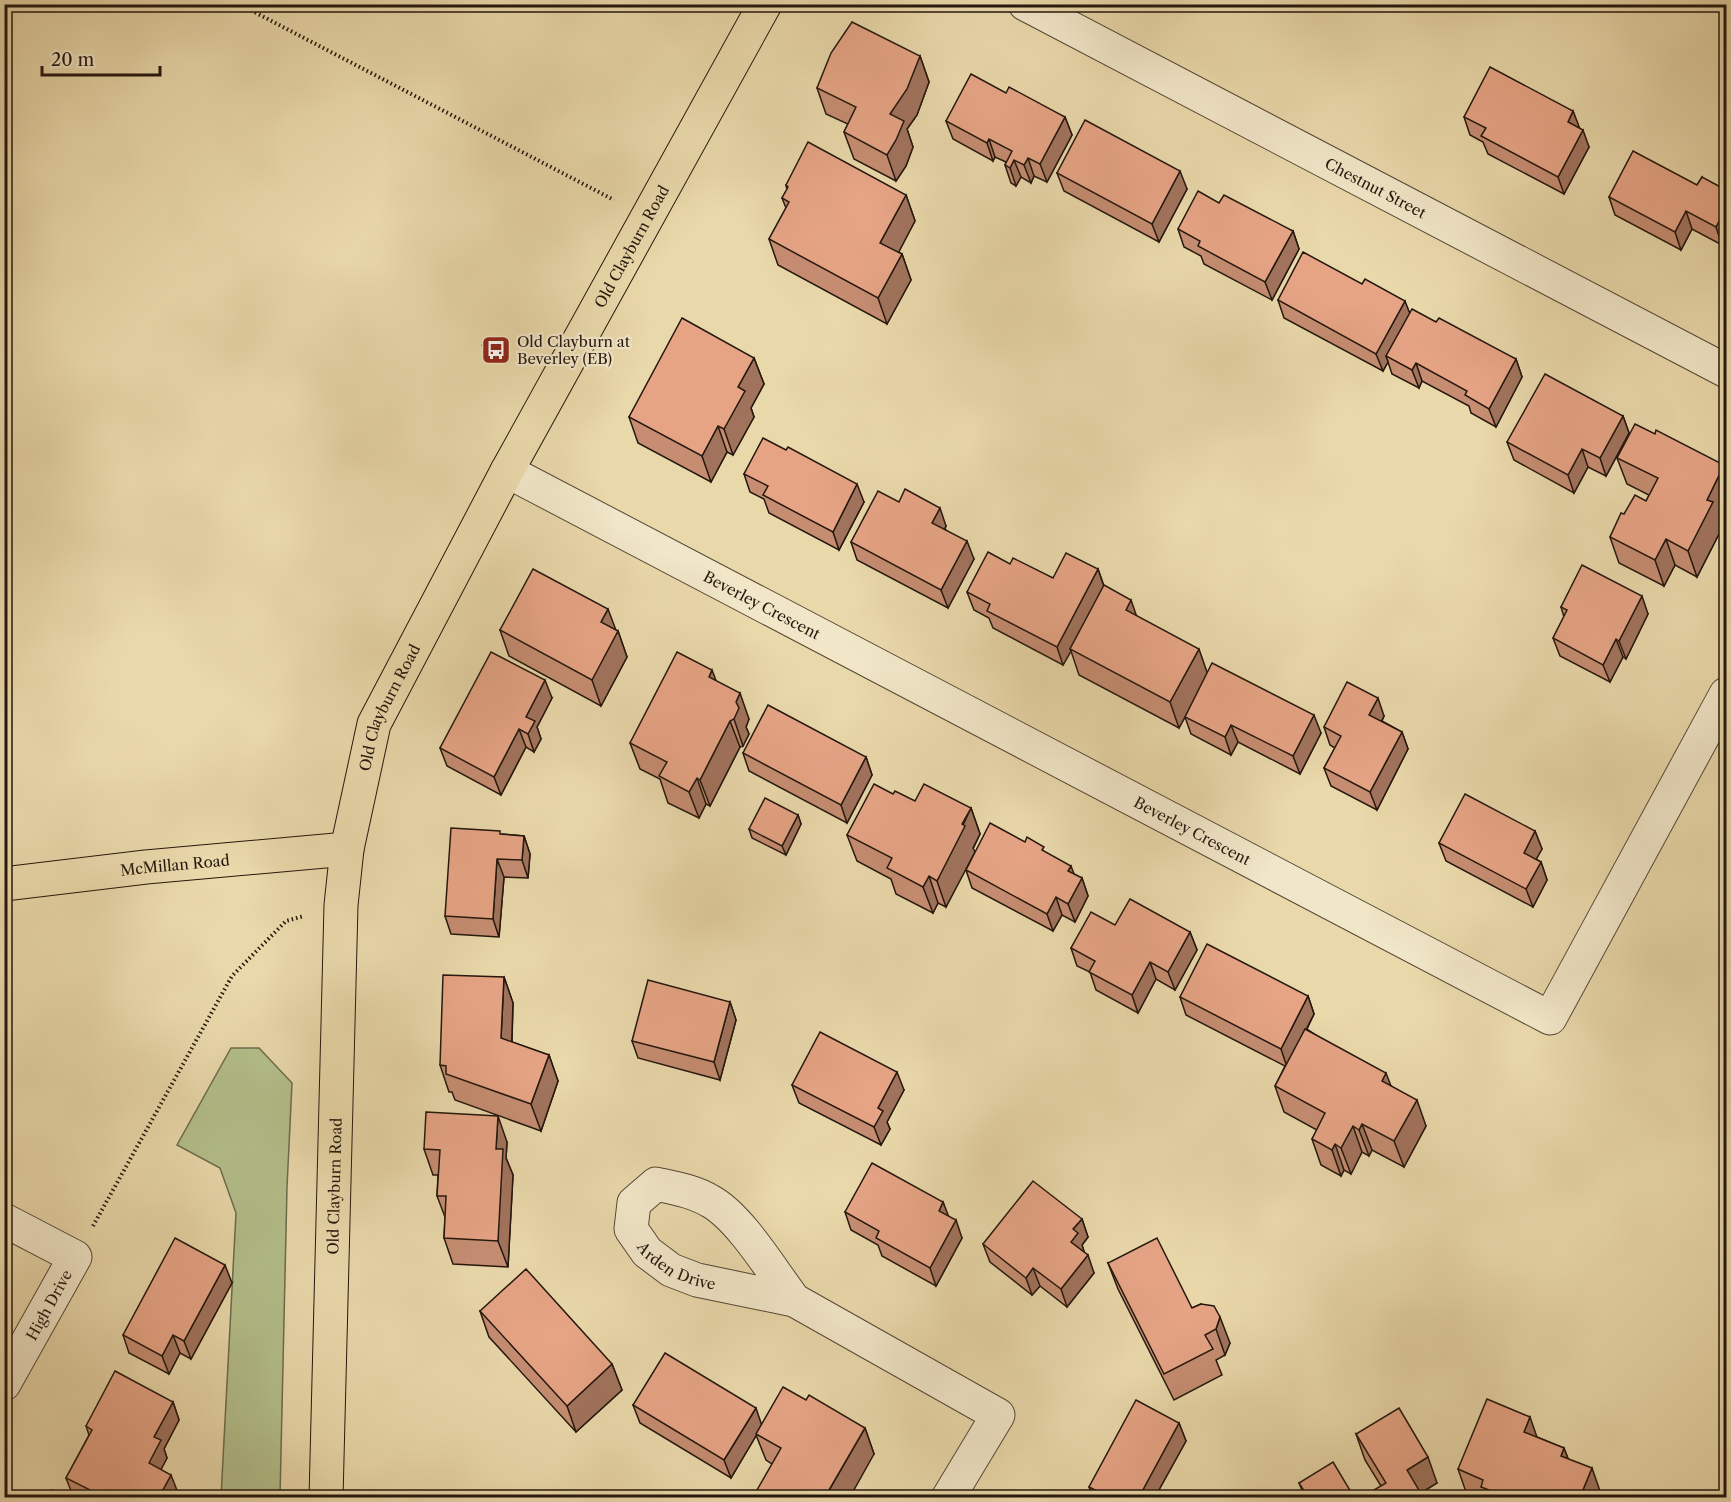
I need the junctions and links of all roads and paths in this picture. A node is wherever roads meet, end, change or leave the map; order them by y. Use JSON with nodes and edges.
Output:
{"nodes":[{"id":1,"x":240,"y":4,"type":"edge"},
{"id":2,"x":765,"y":4,"type":"edge"},
{"id":3,"x":1025,"y":4,"type":"edge"},
{"id":4,"x":647,"y":218,"type":"junction"},
{"id":5,"x":482,"y":344,"type":"dead end"},
{"id":6,"x":496,"y":350,"type":"dead end"},
{"id":7,"x":1726,"y":371,"type":"edge"},
{"id":8,"x":507,"y":471,"type":"junction"},
{"id":9,"x":1726,"y":694,"type":"edge"},
{"id":10,"x":347,"y":849,"type":"junction"},
{"id":11,"x":4,"y":884,"type":"edge"},
{"id":12,"x":341,"y":905,"type":"junction"},
{"id":13,"x":4,"y":1220,"type":"edge"},
{"id":14,"x":75,"y":1257,"type":"junction"},
{"id":15,"x":794,"y":1300,"type":"junction"},
{"id":16,"x":4,"y":1384,"type":"edge"},
{"id":17,"x":326,"y":1497,"type":"edge"},
{"id":18,"x":948,"y":1497,"type":"edge"}],
"edges":[{"from":1,"to":4,"type":"path"},
{"from":2,"to":4,"type":"main road","name":"Old Clayburn Road"},
{"from":3,"to":7,"type":"street","name":"Chestnut Street"},
{"from":4,"to":8,"type":"main road","name":"Old Clayburn Road"},
{"from":5,"to":6,"type":"path"},
{"from":8,"to":9,"type":"street","name":"Beverley Crescent"},
{"from":8,"to":10,"type":"main road","name":"Old Clayburn Road"},
{"from":10,"to":11,"type":"main road","name":"McMillan Road"},
{"from":10,"to":12,"type":"main road","name":"Old Clayburn Road"},
{"from":12,"to":14,"type":"path"},
{"from":12,"to":17,"type":"main road","name":"Old Clayburn Road"},
{"from":13,"to":14,"type":"street"},
{"from":14,"to":16,"type":"street","name":"High Drive"},
{"from":15,"to":15,"type":"street","name":"Arden Drive"},
{"from":15,"to":18,"type":"street","name":"Arden Drive"}]}
